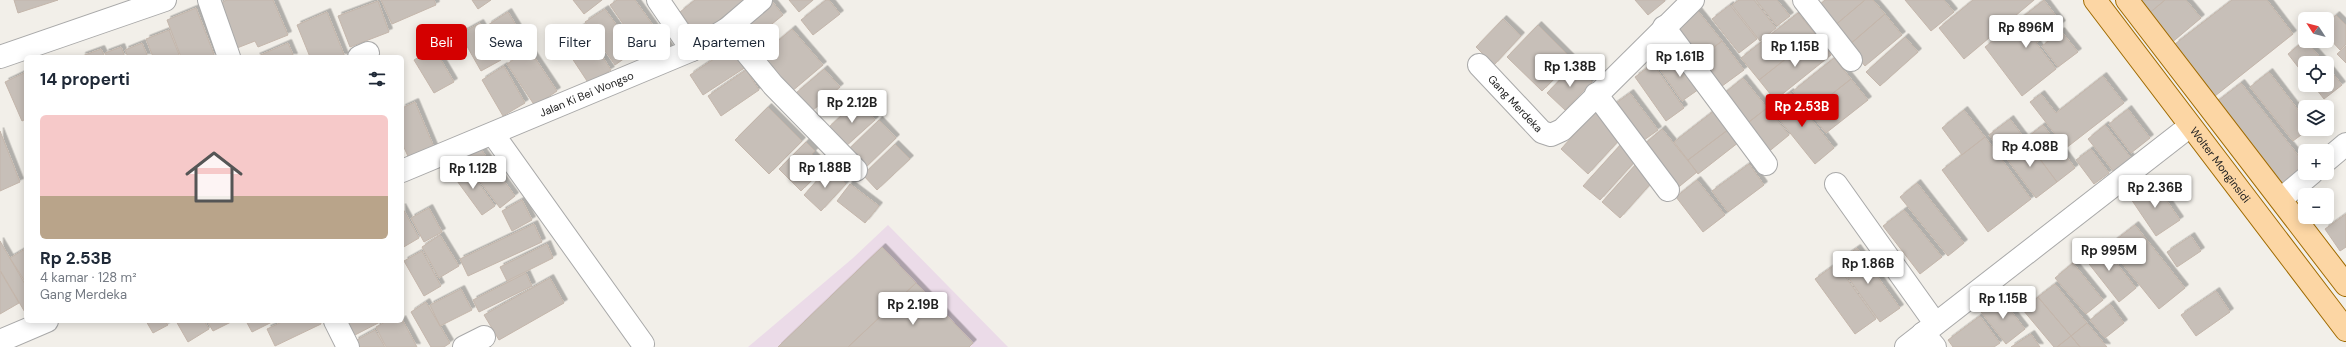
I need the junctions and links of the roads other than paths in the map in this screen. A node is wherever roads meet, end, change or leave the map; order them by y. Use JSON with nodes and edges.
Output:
{"nodes":[{"id":1,"x":165,"y":0,"type":"edge"},
{"id":2,"x":209,"y":0,"type":"edge"},
{"id":3,"x":658,"y":0,"type":"edge"},
{"id":4,"x":761,"y":0,"type":"edge"},
{"id":5,"x":1693,"y":0,"type":"edge"},
{"id":6,"x":1804,"y":0,"type":"edge"},
{"id":7,"x":2095,"y":0,"type":"edge"},
{"id":8,"x":2127,"y":0,"type":"edge"},
{"id":9,"x":732,"y":24,"type":"edge"},
{"id":10,"x":1664,"y":27,"type":"junction"},
{"id":11,"x":678,"y":29,"type":"edge"},
{"id":12,"x":228,"y":55,"type":"edge"},
{"id":13,"x":678,"y":56,"type":"edge"},
{"id":14,"x":0,"y":57,"type":"edge"},
{"id":15,"x":752,"y":60,"type":"edge"},
{"id":16,"x":1851,"y":60,"type":"dead end"},
{"id":17,"x":1479,"y":64,"type":"dead end"},
{"id":18,"x":1596,"y":94,"type":"junction"},
{"id":19,"x":2190,"y":126,"type":"junction"},
{"id":20,"x":493,"y":134,"type":"junction"},
{"id":21,"x":2346,"y":144,"type":"edge"},
{"id":22,"x":2334,"y":154,"type":"edge"},
{"id":23,"x":1766,"y":164,"type":"dead end"},
{"id":24,"x":404,"y":170,"type":"edge"},
{"id":25,"x":856,"y":170,"type":"dead end"},
{"id":26,"x":2304,"y":180,"type":"edge"},
{"id":27,"x":1836,"y":184,"type":"dead end"},
{"id":28,"x":1668,"y":190,"type":"dead end"},
{"id":29,"x":2281,"y":199,"type":"junction"},
{"id":30,"x":2346,"y":285,"type":"edge"},
{"id":31,"x":42,"y":323,"type":"edge"},
{"id":32,"x":336,"y":323,"type":"edge"},
{"id":33,"x":2346,"y":330,"type":"edge"},
{"id":34,"x":1931,"y":334,"type":"edge"},
{"id":35,"x":484,"y":337,"type":"dead end"},
{"id":36,"x":0,"y":341,"type":"edge"},
{"id":37,"x":643,"y":344,"type":"dead end"},
{"id":38,"x":348,"y":347,"type":"edge"},
{"id":39,"x":464,"y":347,"type":"edge"},
{"id":40,"x":1906,"y":347,"type":"edge"}],
"edges":[{"from":1,"to":14,"type":"street"},
{"from":2,"to":12,"type":"street"},
{"from":3,"to":11,"type":"street"},
{"from":4,"to":9,"type":"street","name":"Jalan Ki Bei Wongso"},
{"from":5,"to":10,"type":"street","name":"Gang Merdeka"},
{"from":6,"to":16,"type":"street"},
{"from":7,"to":19,"type":"main road","name":"Wolter Monginsidi"},
{"from":8,"to":29,"type":"main road"},
{"from":10,"to":18,"type":"street","name":"Gang Merdeka"},
{"from":10,"to":23,"type":"street"},
{"from":13,"to":20,"type":"street","name":"Jalan Ki Bei Wongso"},
{"from":15,"to":25,"type":"street"},
{"from":17,"to":18,"type":"street","name":"Gang Merdeka"},
{"from":18,"to":28,"type":"street"},
{"from":19,"to":33,"type":"main road","name":"Wolter Monginsidi"},
{"from":19,"to":34,"type":"street"},
{"from":20,"to":24,"type":"street","name":"Jalan Ki Bei Wongso"},
{"from":20,"to":37,"type":"street"},
{"from":21,"to":22,"type":"street"},
{"from":26,"to":29,"type":"street"},
{"from":27,"to":34,"type":"street"},
{"from":29,"to":30,"type":"main road"},
{"from":31,"to":36,"type":"street"},
{"from":32,"to":38,"type":"street"},
{"from":34,"to":40,"type":"street"},
{"from":35,"to":39,"type":"street"}]}
